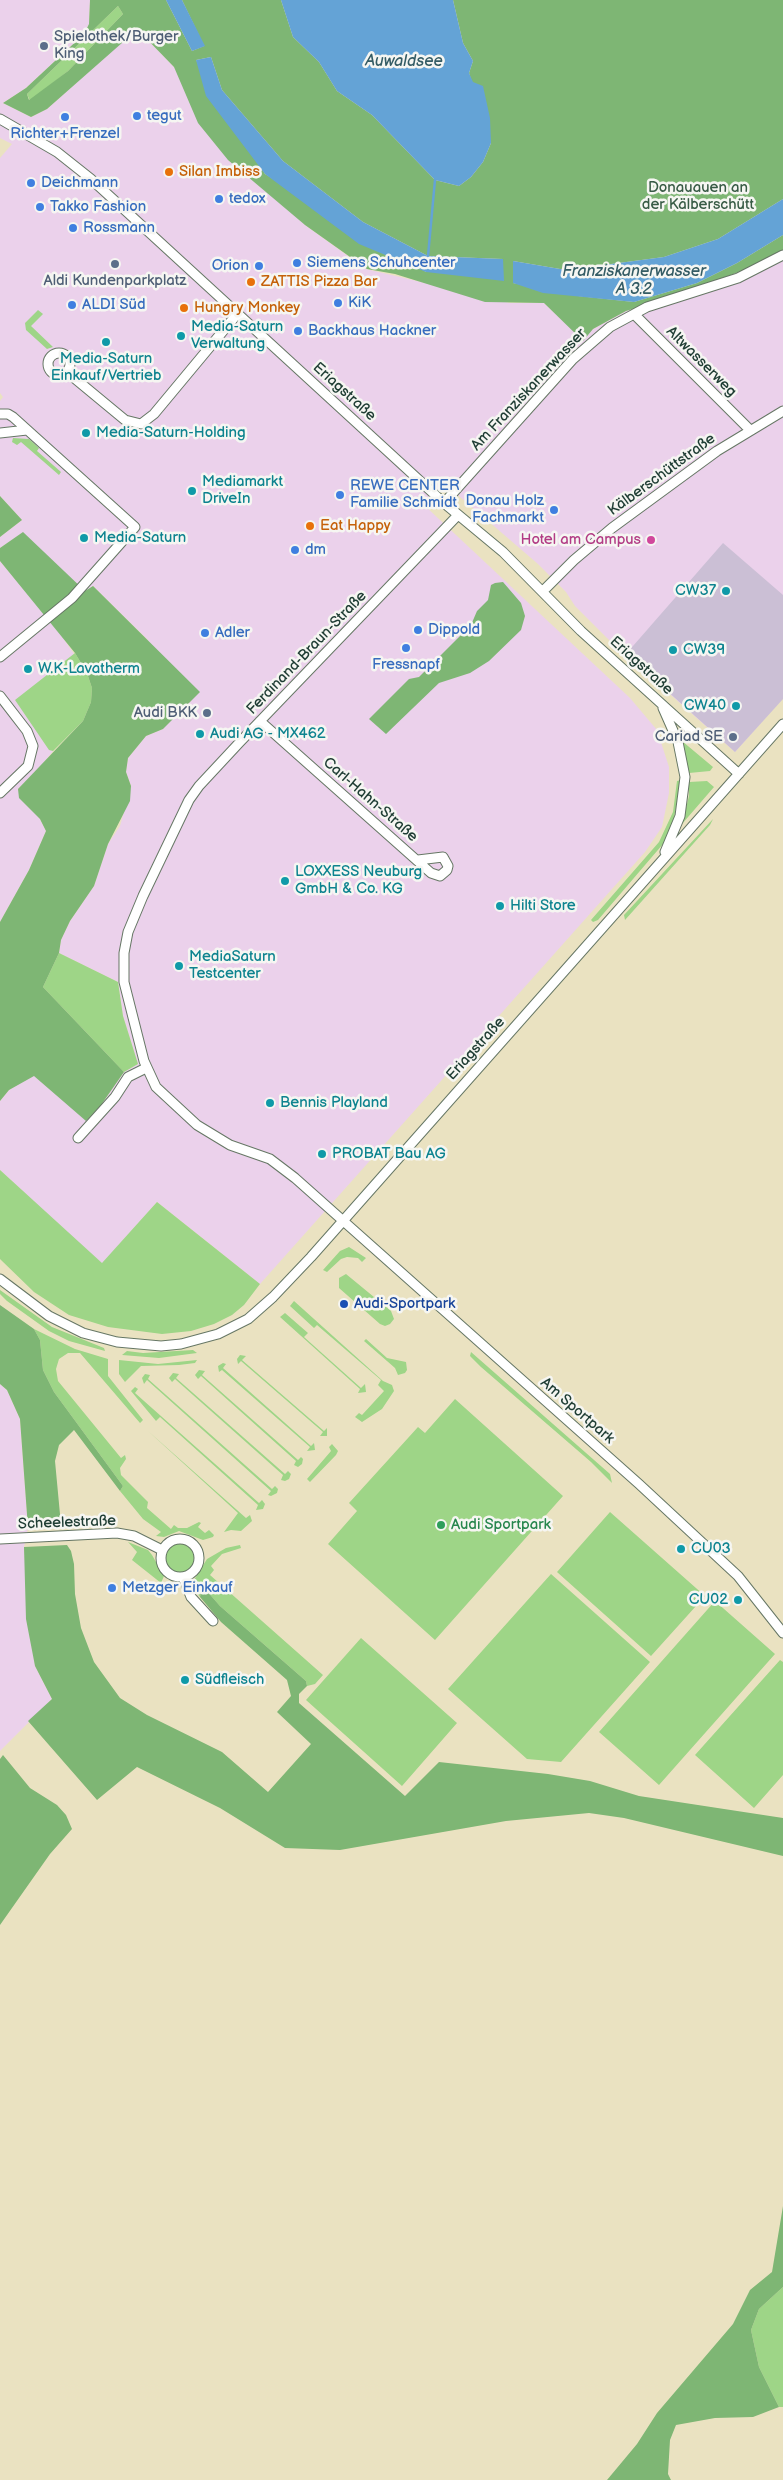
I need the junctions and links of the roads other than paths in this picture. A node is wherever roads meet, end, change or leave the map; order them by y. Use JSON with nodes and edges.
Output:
{"nodes":[{"id":1,"x":0,"y":119,"type":"edge"},
{"id":2,"x":783,"y":255,"type":"edge"},
{"id":3,"x":238,"y":313,"type":"junction"},
{"id":4,"x":634,"y":314,"type":"junction"},
{"id":5,"x":67,"y":372,"type":"dead end"},
{"id":6,"x":783,"y":412,"type":"edge"},
{"id":7,"x":0,"y":414,"type":"edge"},
{"id":8,"x":27,"y":430,"type":"junction"},
{"id":9,"x":750,"y":430,"type":"junction"},
{"id":10,"x":0,"y":433,"type":"edge"},
{"id":11,"x":444,"y":503,"type":"junction"},
{"id":12,"x":458,"y":515,"type":"junction"},
{"id":13,"x":544,"y":592,"type":"junction"},
{"id":14,"x":0,"y":657,"type":"edge"},
{"id":15,"x":0,"y":696,"type":"edge"},
{"id":16,"x":660,"y":702,"type":"junction"},
{"id":17,"x":260,"y":721,"type":"junction"},
{"id":18,"x":783,"y":724,"type":"edge"},
{"id":19,"x":739,"y":774,"type":"junction"},
{"id":20,"x":0,"y":793,"type":"edge"},
{"id":21,"x":418,"y":860,"type":"dead end"},
{"id":22,"x":661,"y":862,"type":"junction"},
{"id":23,"x":146,"y":1068,"type":"junction"},
{"id":24,"x":78,"y":1138,"type":"dead end"},
{"id":25,"x":342,"y":1221,"type":"junction"},
{"id":26,"x":0,"y":1278,"type":"edge"},
{"id":27,"x":0,"y":1539,"type":"edge"},
{"id":28,"x":162,"y":1550,"type":"junction"},
{"id":29,"x":183,"y":1578,"type":"junction"},
{"id":30,"x":212,"y":1621,"type":"dead end"},
{"id":31,"x":783,"y":1633,"type":"edge"}],
"edges":[{"from":1,"to":3,"type":"street","name":"Eriagstraße"},
{"from":2,"to":4,"type":"street","name":"Am Franziskanerwasser"},
{"from":3,"to":5,"type":"street"},
{"from":3,"to":11,"type":"street","name":"Eriagstraße"},
{"from":4,"to":9,"type":"street","name":"Altwasserweg"},
{"from":4,"to":11,"type":"street","name":"Am Franziskanerwasser"},
{"from":6,"to":9,"type":"street","name":"Kälberschüttstraße"},
{"from":7,"to":8,"type":"street"},
{"from":8,"to":10,"type":"street"},
{"from":8,"to":14,"type":"street"},
{"from":9,"to":13,"type":"street","name":"Kälberschüttstraße"},
{"from":11,"to":12,"type":"street","name":"Eriagstraße"},
{"from":12,"to":13,"type":"street","name":"Eriagstraße"},
{"from":12,"to":17,"type":"street","name":"Ferdinand-Braun-Straße"},
{"from":13,"to":16,"type":"street","name":"Eriagstraße"},
{"from":15,"to":20,"type":"street"},
{"from":16,"to":19,"type":"street","name":"Eriagstraße"},
{"from":16,"to":22,"type":"street"},
{"from":17,"to":21,"type":"street","name":"Carl-Hahn-Straße"},
{"from":17,"to":23,"type":"street","name":"Ferdinand-Braun-Straße"},
{"from":18,"to":19,"type":"street"},
{"from":19,"to":22,"type":"street","name":"Eriagstraße"},
{"from":22,"to":25,"type":"street","name":"Eriagstraße"},
{"from":23,"to":24,"type":"street"},
{"from":23,"to":25,"type":"street","name":"Ferdinand-Braun-Straße"},
{"from":25,"to":26,"type":"street","name":"Eriagstraße"},
{"from":25,"to":31,"type":"street","name":"Am Sportpark"},
{"from":27,"to":28,"type":"street","name":"Scheelestraße"},
{"from":28,"to":29,"type":"street"},
{"from":28,"to":29,"type":"street"},
{"from":29,"to":30,"type":"street"}]}
